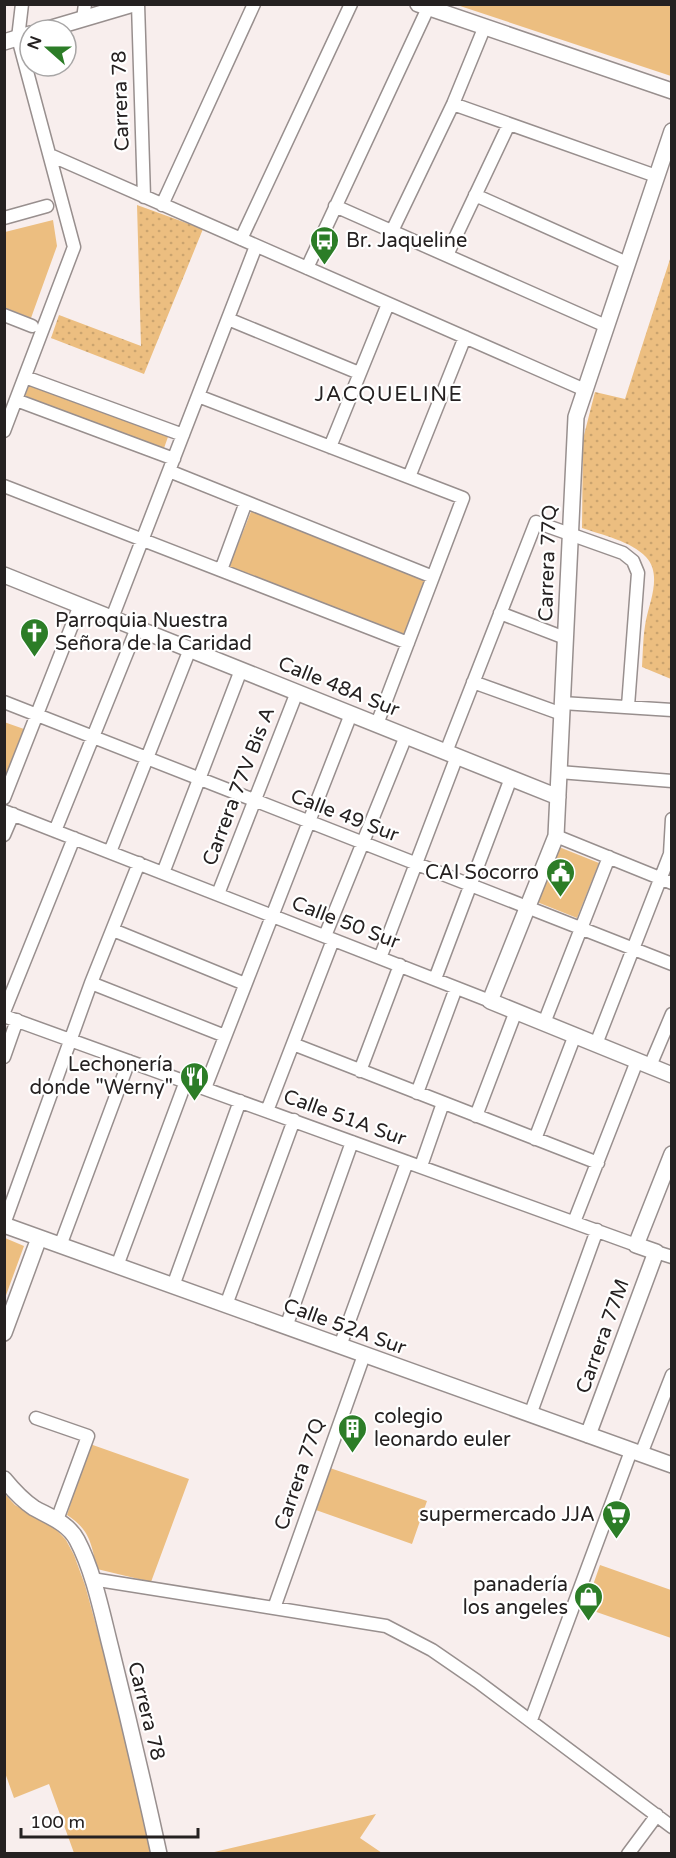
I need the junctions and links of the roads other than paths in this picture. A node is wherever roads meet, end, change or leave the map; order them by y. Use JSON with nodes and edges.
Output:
{"nodes":[{"id":1,"x":133,"y":4,"type":"edge"},
{"id":2,"x":138,"y":4,"type":"edge"},
{"id":3,"x":254,"y":4,"type":"edge"},
{"id":4,"x":351,"y":4,"type":"edge"},
{"id":5,"x":423,"y":6,"type":"edge"},
{"id":6,"x":84,"y":12,"type":"edge"},
{"id":7,"x":485,"y":26,"type":"junction"},
{"id":8,"x":29,"y":78,"type":"edge"},
{"id":9,"x":672,"y":91,"type":"edge"},
{"id":10,"x":453,"y":104,"type":"junction"},
{"id":11,"x":509,"y":124,"type":"junction"},
{"id":12,"x":672,"y":131,"type":"edge"},
{"id":13,"x":50,"y":155,"type":"junction"},
{"id":14,"x":656,"y":176,"type":"junction"},
{"id":15,"x":476,"y":195,"type":"junction"},
{"id":16,"x":144,"y":197,"type":"junction"},
{"id":17,"x":162,"y":205,"type":"junction"},
{"id":18,"x":47,"y":206,"type":"dead end"},
{"id":19,"x":335,"y":206,"type":"junction"},
{"id":20,"x":4,"y":218,"type":"edge"},
{"id":21,"x":392,"y":231,"type":"junction"},
{"id":22,"x":241,"y":239,"type":"junction"},
{"id":23,"x":256,"y":246,"type":"junction"},
{"id":24,"x":447,"y":255,"type":"junction"},
{"id":25,"x":627,"y":263,"type":"junction"},
{"id":26,"x":307,"y":268,"type":"junction"},
{"id":27,"x":388,"y":304,"type":"junction"},
{"id":28,"x":4,"y":315,"type":"edge"},
{"id":29,"x":228,"y":319,"type":"junction"},
{"id":30,"x":32,"y":326,"type":"dead end"},
{"id":31,"x":606,"y":326,"type":"junction"},
{"id":32,"x":465,"y":338,"type":"junction"},
{"id":33,"x":359,"y":374,"type":"junction"},
{"id":34,"x":25,"y":377,"type":"junction"},
{"id":35,"x":585,"y":390,"type":"junction"},
{"id":36,"x":198,"y":396,"type":"junction"},
{"id":37,"x":16,"y":400,"type":"junction"},
{"id":38,"x":4,"y":430,"type":"edge"},
{"id":39,"x":183,"y":435,"type":"junction"},
{"id":40,"x":330,"y":447,"type":"junction"},
{"id":41,"x":171,"y":465,"type":"junction"},
{"id":42,"x":409,"y":477,"type":"junction"},
{"id":43,"x":4,"y":486,"type":"edge"},
{"id":44,"x":246,"y":502,"type":"junction"},
{"id":45,"x":569,"y":533,"type":"junction"},
{"id":46,"x":142,"y":540,"type":"junction"},
{"id":47,"x":220,"y":570,"type":"junction"},
{"id":48,"x":4,"y":575,"type":"edge"},
{"id":49,"x":433,"y":577,"type":"junction"},
{"id":50,"x":80,"y":605,"type":"junction"},
{"id":51,"x":500,"y":613,"type":"junction"},
{"id":52,"x":112,"y":618,"type":"junction"},
{"id":53,"x":137,"y":628,"type":"junction"},
{"id":54,"x":565,"y":638,"type":"junction"},
{"id":55,"x":408,"y":643,"type":"junction"},
{"id":56,"x":190,"y":649,"type":"junction"},
{"id":57,"x":241,"y":670,"type":"junction"},
{"id":58,"x":473,"y":682,"type":"junction"},
{"id":59,"x":297,"y":692,"type":"junction"},
{"id":60,"x":4,"y":702,"type":"edge"},
{"id":61,"x":628,"y":706,"type":"junction"},
{"id":62,"x":562,"y":709,"type":"junction"},
{"id":63,"x":672,"y":710,"type":"edge"},
{"id":64,"x":351,"y":714,"type":"junction"},
{"id":65,"x":38,"y":715,"type":"junction"},
{"id":66,"x":377,"y":724,"type":"junction"},
{"id":67,"x":405,"y":735,"type":"junction"},
{"id":68,"x":93,"y":737,"type":"junction"},
{"id":69,"x":452,"y":754,"type":"junction"},
{"id":70,"x":147,"y":758,"type":"junction"},
{"id":71,"x":559,"y":772,"type":"junction"},
{"id":72,"x":511,"y":778,"type":"junction"},
{"id":73,"x":199,"y":779,"type":"junction"},
{"id":74,"x":672,"y":781,"type":"edge"},
{"id":75,"x":558,"y":797,"type":"junction"},
{"id":76,"x":4,"y":798,"type":"edge"},
{"id":77,"x":254,"y":801,"type":"junction"},
{"id":78,"x":9,"y":813,"type":"edge"},
{"id":79,"x":672,"y":819,"type":"edge"},
{"id":80,"x":309,"y":822,"type":"junction"},
{"id":81,"x":55,"y":831,"type":"junction"},
{"id":82,"x":4,"y":835,"type":"edge"},
{"id":83,"x":556,"y":836,"type":"junction"},
{"id":84,"x":74,"y":838,"type":"junction"},
{"id":85,"x":362,"y":843,"type":"junction"},
{"id":86,"x":110,"y":852,"type":"junction"},
{"id":87,"x":609,"y":857,"type":"junction"},
{"id":88,"x":138,"y":863,"type":"junction"},
{"id":89,"x":417,"y":864,"type":"junction"},
{"id":90,"x":163,"y":873,"type":"junction"},
{"id":91,"x":666,"y":881,"type":"edge"},
{"id":92,"x":471,"y":886,"type":"junction"},
{"id":93,"x":218,"y":894,"type":"junction"},
{"id":94,"x":527,"y":908,"type":"junction"},
{"id":95,"x":272,"y":915,"type":"junction"},
{"id":96,"x":581,"y":929,"type":"junction"},
{"id":97,"x":112,"y":930,"type":"junction"},
{"id":98,"x":329,"y":938,"type":"junction"},
{"id":99,"x":633,"y":950,"type":"junction"},
{"id":100,"x":380,"y":958,"type":"junction"},
{"id":101,"x":672,"y":964,"type":"edge"},
{"id":102,"x":400,"y":966,"type":"junction"},
{"id":103,"x":435,"y":979,"type":"junction"},
{"id":104,"x":91,"y":983,"type":"junction"},
{"id":105,"x":245,"y":984,"type":"junction"},
{"id":106,"x":456,"y":988,"type":"junction"},
{"id":107,"x":490,"y":1001,"type":"junction"},
{"id":108,"x":516,"y":1011,"type":"junction"},
{"id":109,"x":4,"y":1014,"type":"edge"},
{"id":110,"x":672,"y":1014,"type":"edge"},
{"id":111,"x":17,"y":1020,"type":"junction"},
{"id":112,"x":544,"y":1023,"type":"junction"},
{"id":113,"x":575,"y":1035,"type":"junction"},
{"id":114,"x":225,"y":1036,"type":"junction"},
{"id":115,"x":71,"y":1040,"type":"junction"},
{"id":116,"x":293,"y":1044,"type":"junction"},
{"id":117,"x":596,"y":1044,"type":"junction"},
{"id":118,"x":4,"y":1057,"type":"edge"},
{"id":119,"x":129,"y":1061,"type":"junction"},
{"id":120,"x":644,"y":1064,"type":"junction"},
{"id":121,"x":360,"y":1071,"type":"junction"},
{"id":122,"x":672,"y":1075,"type":"edge"},
{"id":123,"x":186,"y":1082,"type":"junction"},
{"id":124,"x":205,"y":1088,"type":"junction"},
{"id":125,"x":417,"y":1093,"type":"junction"},
{"id":126,"x":240,"y":1101,"type":"junction"},
{"id":127,"x":443,"y":1103,"type":"junction"},
{"id":128,"x":267,"y":1111,"type":"junction"},
{"id":129,"x":476,"y":1116,"type":"junction"},
{"id":130,"x":294,"y":1120,"type":"junction"},
{"id":131,"x":535,"y":1139,"type":"junction"},
{"id":132,"x":352,"y":1142,"type":"junction"},
{"id":133,"x":672,"y":1154,"type":"edge"},
{"id":134,"x":407,"y":1161,"type":"junction"},
{"id":135,"x":598,"y":1163,"type":"junction"},
{"id":136,"x":421,"y":1166,"type":"junction"},
{"id":137,"x":574,"y":1222,"type":"junction"},
{"id":138,"x":4,"y":1225,"type":"edge"},
{"id":139,"x":597,"y":1230,"type":"junction"},
{"id":140,"x":39,"y":1238,"type":"junction"},
{"id":141,"x":636,"y":1245,"type":"junction"},
{"id":142,"x":60,"y":1246,"type":"junction"},
{"id":143,"x":656,"y":1252,"type":"junction"},
{"id":144,"x":672,"y":1257,"type":"edge"},
{"id":145,"x":117,"y":1266,"type":"junction"},
{"id":146,"x":173,"y":1286,"type":"junction"},
{"id":147,"x":226,"y":1305,"type":"junction"},
{"id":148,"x":286,"y":1327,"type":"junction"},
{"id":149,"x":4,"y":1333,"type":"edge"},
{"id":150,"x":340,"y":1346,"type":"junction"},
{"id":151,"x":364,"y":1354,"type":"junction"},
{"id":152,"x":672,"y":1375,"type":"edge"},
{"id":153,"x":530,"y":1415,"type":"junction"},
{"id":154,"x":36,"y":1418,"type":"dead end"},
{"id":155,"x":588,"y":1436,"type":"junction"},
{"id":156,"x":636,"y":1452,"type":"junction"},
{"id":157,"x":672,"y":1465,"type":"edge"},
{"id":158,"x":4,"y":1479,"type":"edge"},
{"id":159,"x":57,"y":1520,"type":"junction"},
{"id":160,"x":92,"y":1579,"type":"junction"},
{"id":161,"x":274,"y":1608,"type":"junction"},
{"id":162,"x":531,"y":1720,"type":"junction"},
{"id":163,"x":657,"y":1815,"type":"junction"},
{"id":164,"x":672,"y":1827,"type":"edge"},
{"id":165,"x":159,"y":1854,"type":"edge"},
{"id":166,"x":628,"y":1854,"type":"edge"}],
"edges":[{"from":1,"to":6,"type":"street"},
{"from":2,"to":16,"type":"street","name":"Carrera 78"},
{"from":3,"to":17,"type":"street"},
{"from":4,"to":22,"type":"street"},
{"from":5,"to":7,"type":"street"},
{"from":5,"to":19,"type":"street"},
{"from":7,"to":9,"type":"street"},
{"from":7,"to":10,"type":"street"},
{"from":8,"to":13,"type":"street"},
{"from":10,"to":11,"type":"street"},
{"from":10,"to":21,"type":"street"},
{"from":11,"to":14,"type":"street"},
{"from":11,"to":15,"type":"street"},
{"from":12,"to":14,"type":"street","name":"Carrera 77Q"},
{"from":13,"to":16,"type":"street"},
{"from":13,"to":34,"type":"street"},
{"from":14,"to":25,"type":"street","name":"Carrera 77Q"},
{"from":15,"to":24,"type":"street"},
{"from":15,"to":25,"type":"street"},
{"from":16,"to":17,"type":"street"},
{"from":17,"to":22,"type":"street"},
{"from":18,"to":20,"type":"street"},
{"from":19,"to":21,"type":"street"},
{"from":19,"to":26,"type":"street"},
{"from":21,"to":24,"type":"street"},
{"from":22,"to":23,"type":"street"},
{"from":23,"to":26,"type":"street"},
{"from":23,"to":29,"type":"street"},
{"from":24,"to":31,"type":"street"},
{"from":25,"to":31,"type":"street","name":"Carrera 77Q"},
{"from":26,"to":27,"type":"street"},
{"from":27,"to":32,"type":"street"},
{"from":27,"to":33,"type":"street"},
{"from":28,"to":30,"type":"street"},
{"from":29,"to":33,"type":"street"},
{"from":29,"to":36,"type":"street"},
{"from":31,"to":35,"type":"street","name":"Carrera 77Q"},
{"from":32,"to":35,"type":"street"},
{"from":32,"to":42,"type":"street"},
{"from":33,"to":40,"type":"street"},
{"from":34,"to":37,"type":"street"},
{"from":34,"to":39,"type":"street"},
{"from":35,"to":45,"type":"street","name":"Carrera 77Q"},
{"from":36,"to":39,"type":"street"},
{"from":36,"to":40,"type":"street"},
{"from":37,"to":38,"type":"street"},
{"from":37,"to":41,"type":"street"},
{"from":39,"to":41,"type":"street"},
{"from":40,"to":42,"type":"street"},
{"from":41,"to":44,"type":"street"},
{"from":41,"to":46,"type":"street"},
{"from":42,"to":49,"type":"street"},
{"from":43,"to":46,"type":"street"},
{"from":44,"to":47,"type":"street"},
{"from":44,"to":49,"type":"street"},
{"from":45,"to":51,"type":"street"},
{"from":45,"to":54,"type":"street","name":"Carrera 77Q"},
{"from":45,"to":61,"type":"street"},
{"from":46,"to":47,"type":"street"},
{"from":46,"to":52,"type":"street"},
{"from":47,"to":55,"type":"street"},
{"from":48,"to":50,"type":"street","name":"Calle 48A Sur"},
{"from":49,"to":55,"type":"street"},
{"from":50,"to":52,"type":"street","name":"Calle 48A Sur"},
{"from":50,"to":65,"type":"street"},
{"from":51,"to":54,"type":"street"},
{"from":51,"to":58,"type":"street"},
{"from":52,"to":53,"type":"street","name":"Calle 48A Sur"},
{"from":53,"to":56,"type":"street","name":"Calle 48A Sur"},
{"from":53,"to":68,"type":"street"},
{"from":54,"to":62,"type":"street","name":"Carrera 77Q"},
{"from":55,"to":66,"type":"street"},
{"from":56,"to":57,"type":"street","name":"Calle 48A Sur"},
{"from":56,"to":70,"type":"street"},
{"from":57,"to":59,"type":"street","name":"Calle 48A Sur"},
{"from":57,"to":73,"type":"street"},
{"from":58,"to":62,"type":"street"},
{"from":58,"to":69,"type":"street"},
{"from":59,"to":64,"type":"street","name":"Calle 48A Sur"},
{"from":59,"to":77,"type":"street","name":"Carrera 77V Bis A"},
{"from":60,"to":65,"type":"street","name":"Calle 49 Sur"},
{"from":61,"to":62,"type":"street"},
{"from":61,"to":63,"type":"street"},
{"from":62,"to":71,"type":"street","name":"Carrera 77Q"},
{"from":64,"to":66,"type":"street","name":"Calle 48A Sur"},
{"from":64,"to":80,"type":"street"},
{"from":65,"to":68,"type":"street","name":"Calle 49 Sur"},
{"from":65,"to":76,"type":"street"},
{"from":66,"to":67,"type":"street","name":"Calle 48A Sur"},
{"from":67,"to":69,"type":"street","name":"Calle 48A Sur"},
{"from":67,"to":85,"type":"street"},
{"from":68,"to":70,"type":"street","name":"Calle 49 Sur"},
{"from":68,"to":81,"type":"street"},
{"from":69,"to":72,"type":"street","name":"Calle 48A Sur"},
{"from":69,"to":89,"type":"street"},
{"from":70,"to":73,"type":"street","name":"Calle 49 Sur"},
{"from":70,"to":86,"type":"street"},
{"from":71,"to":74,"type":"street"},
{"from":71,"to":75,"type":"street","name":"Carrera 77Q"},
{"from":72,"to":75,"type":"street","name":"Calle 48A Sur"},
{"from":72,"to":92,"type":"street"},
{"from":73,"to":77,"type":"street","name":"Calle 49 Sur"},
{"from":73,"to":90,"type":"street"},
{"from":75,"to":83,"type":"street","name":"Carrera 77Q"},
{"from":77,"to":80,"type":"street","name":"Calle 49 Sur"},
{"from":77,"to":93,"type":"street","name":"Carrera 77V Bis A"},
{"from":78,"to":81,"type":"street","name":"Calle 50 Sur"},
{"from":78,"to":82,"type":"street"},
{"from":79,"to":91,"type":"street"},
{"from":80,"to":85,"type":"street","name":"Calle 49 Sur"},
{"from":80,"to":95,"type":"street"},
{"from":81,"to":84,"type":"street","name":"Calle 50 Sur"},
{"from":83,"to":87,"type":"street"},
{"from":83,"to":94,"type":"street","name":"Carrera 77Q"},
{"from":84,"to":86,"type":"street","name":"Calle 50 Sur"},
{"from":84,"to":109,"type":"street"},
{"from":85,"to":89,"type":"street","name":"Calle 49 Sur"},
{"from":85,"to":98,"type":"street"},
{"from":86,"to":88,"type":"street","name":"Calle 50 Sur"},
{"from":87,"to":91,"type":"street"},
{"from":87,"to":96,"type":"street"},
{"from":88,"to":90,"type":"street","name":"Calle 50 Sur"},
{"from":88,"to":97,"type":"street"},
{"from":89,"to":92,"type":"street","name":"Calle 49 Sur"},
{"from":89,"to":100,"type":"street"},
{"from":90,"to":93,"type":"street","name":"Calle 50 Sur"},
{"from":91,"to":99,"type":"street"},
{"from":92,"to":94,"type":"street","name":"Calle 49 Sur"},
{"from":92,"to":103,"type":"street"},
{"from":93,"to":95,"type":"street","name":"Calle 50 Sur"},
{"from":94,"to":96,"type":"street","name":"Calle 49 Sur"},
{"from":94,"to":107,"type":"street","name":"Carrera 77Q"},
{"from":95,"to":98,"type":"street","name":"Calle 50 Sur"},
{"from":95,"to":105,"type":"street"},
{"from":96,"to":99,"type":"street","name":"Calle 49 Sur"},
{"from":96,"to":112,"type":"street"},
{"from":97,"to":104,"type":"street"},
{"from":97,"to":105,"type":"street"},
{"from":98,"to":100,"type":"street","name":"Calle 50 Sur"},
{"from":98,"to":116,"type":"street"},
{"from":99,"to":101,"type":"street","name":"Calle 49 Sur"},
{"from":99,"to":117,"type":"street"},
{"from":100,"to":102,"type":"street","name":"Calle 50 Sur"},
{"from":102,"to":103,"type":"street","name":"Calle 50 Sur"},
{"from":102,"to":121,"type":"street"},
{"from":103,"to":106,"type":"street","name":"Calle 50 Sur"},
{"from":104,"to":114,"type":"street"},
{"from":104,"to":115,"type":"street"},
{"from":105,"to":114,"type":"street"},
{"from":106,"to":107,"type":"street","name":"Calle 50 Sur"},
{"from":106,"to":125,"type":"street"},
{"from":107,"to":108,"type":"street","name":"Calle 50 Sur"},
{"from":108,"to":112,"type":"street","name":"Calle 50 Sur"},
{"from":108,"to":129,"type":"street"},
{"from":109,"to":111,"type":"street","name":"Calle 51A Sur"},
{"from":110,"to":120,"type":"street"},
{"from":111,"to":115,"type":"street","name":"Calle 51A Sur"},
{"from":111,"to":118,"type":"street"},
{"from":112,"to":113,"type":"street","name":"Calle 50 Sur"},
{"from":113,"to":117,"type":"street","name":"Calle 50 Sur"},
{"from":113,"to":131,"type":"street"},
{"from":114,"to":124,"type":"street"},
{"from":115,"to":119,"type":"street","name":"Calle 51A Sur"},
{"from":115,"to":138,"type":"street"},
{"from":116,"to":121,"type":"street"},
{"from":116,"to":128,"type":"street"},
{"from":117,"to":120,"type":"street","name":"Calle 50 Sur"},
{"from":119,"to":123,"type":"street","name":"Calle 51A Sur"},
{"from":119,"to":142,"type":"street"},
{"from":120,"to":122,"type":"street","name":"Calle 50 Sur"},
{"from":120,"to":135,"type":"street"},
{"from":121,"to":125,"type":"street"},
{"from":123,"to":124,"type":"street","name":"Calle 51A Sur"},
{"from":123,"to":145,"type":"street"},
{"from":124,"to":126,"type":"street","name":"Calle 51A Sur"},
{"from":125,"to":127,"type":"street"},
{"from":126,"to":128,"type":"street","name":"Calle 51A Sur"},
{"from":126,"to":146,"type":"street"},
{"from":127,"to":129,"type":"street"},
{"from":127,"to":136,"type":"street"},
{"from":128,"to":130,"type":"street","name":"Calle 51A Sur"},
{"from":129,"to":131,"type":"street"},
{"from":130,"to":132,"type":"street","name":"Calle 51A Sur"},
{"from":130,"to":147,"type":"street"},
{"from":131,"to":135,"type":"street"},
{"from":132,"to":134,"type":"street","name":"Calle 51A Sur"},
{"from":132,"to":148,"type":"street"},
{"from":133,"to":141,"type":"street"},
{"from":134,"to":136,"type":"street","name":"Calle 51A Sur"},
{"from":134,"to":150,"type":"street"},
{"from":135,"to":137,"type":"street"},
{"from":136,"to":137,"type":"street","name":"Calle 51A Sur"},
{"from":137,"to":139,"type":"street","name":"Calle 51A Sur"},
{"from":138,"to":140,"type":"street","name":"Calle 52A Sur"},
{"from":139,"to":141,"type":"street","name":"Calle 51A Sur"},
{"from":139,"to":153,"type":"street"},
{"from":140,"to":142,"type":"street","name":"Calle 52A Sur"},
{"from":140,"to":149,"type":"street"},
{"from":141,"to":143,"type":"street","name":"Calle 51A Sur"},
{"from":142,"to":145,"type":"street","name":"Calle 52A Sur"},
{"from":143,"to":144,"type":"street","name":"Calle 51A Sur"},
{"from":143,"to":155,"type":"street","name":"Carrera 77M"},
{"from":145,"to":146,"type":"street","name":"Calle 52A Sur"},
{"from":146,"to":147,"type":"street","name":"Calle 52A Sur"},
{"from":147,"to":148,"type":"street","name":"Calle 52A Sur"},
{"from":148,"to":150,"type":"street","name":"Calle 52A Sur"},
{"from":150,"to":151,"type":"street","name":"Calle 52A Sur"},
{"from":151,"to":153,"type":"street","name":"Calle 52A Sur"},
{"from":151,"to":161,"type":"street","name":"Carrera 77Q"},
{"from":152,"to":156,"type":"street"},
{"from":153,"to":155,"type":"street","name":"Calle 52A Sur"},
{"from":154,"to":159,"type":"street"},
{"from":155,"to":156,"type":"street","name":"Calle 52A Sur"},
{"from":156,"to":157,"type":"street","name":"Calle 52A Sur"},
{"from":156,"to":162,"type":"street"},
{"from":158,"to":159,"type":"street","name":"Carrera 78"},
{"from":159,"to":160,"type":"street","name":"Carrera 78"},
{"from":160,"to":161,"type":"street"},
{"from":160,"to":165,"type":"street","name":"Carrera 78"},
{"from":161,"to":162,"type":"street"},
{"from":162,"to":163,"type":"street"},
{"from":163,"to":164,"type":"street"},
{"from":163,"to":166,"type":"street"}]}
